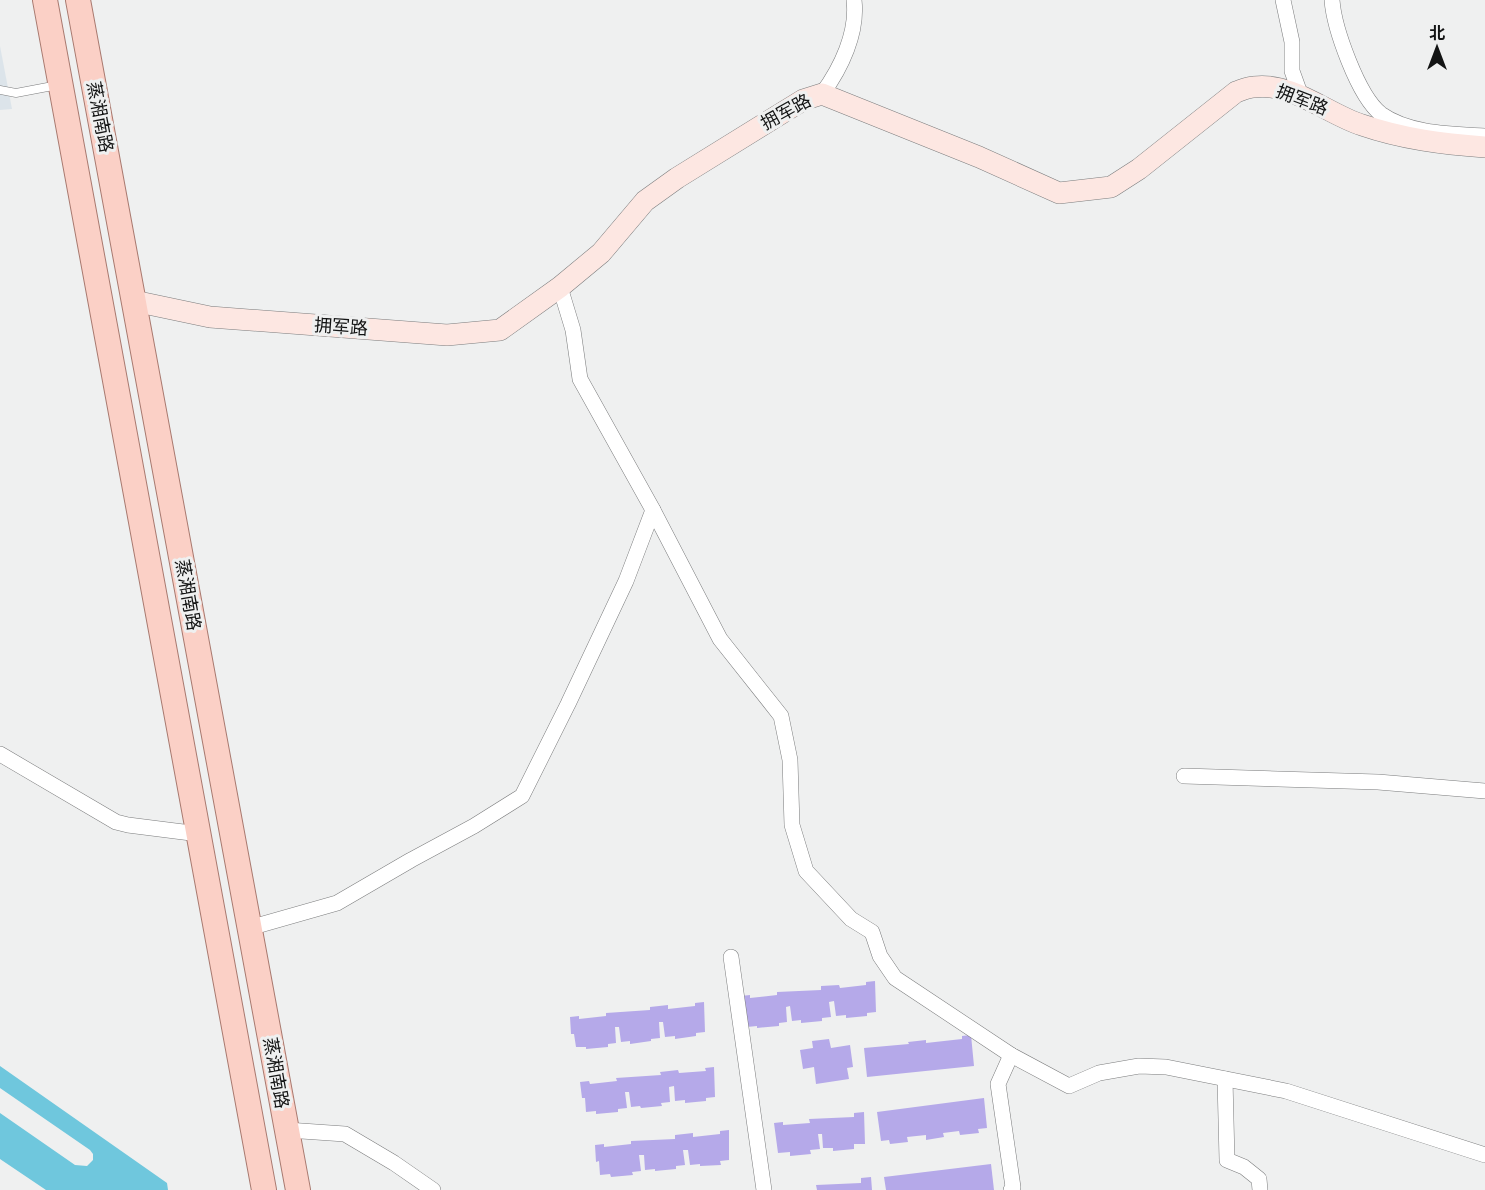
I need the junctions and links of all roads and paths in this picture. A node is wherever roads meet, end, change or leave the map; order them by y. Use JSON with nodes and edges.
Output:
{"nodes":[{"id":1,"x":45,"y":0,"type":"edge"},
{"id":2,"x":78,"y":0,"type":"edge"},
{"id":3,"x":854,"y":0,"type":"edge"},
{"id":4,"x":1283,"y":0,"type":"edge"},
{"id":5,"x":1332,"y":0,"type":"edge"},
{"id":6,"x":60,"y":85,"type":"junction"},
{"id":7,"x":0,"y":90,"type":"edge"},
{"id":8,"x":822,"y":94,"type":"junction"},
{"id":9,"x":1301,"y":96,"type":"junction"},
{"id":10,"x":1485,"y":136,"type":"edge"},
{"id":11,"x":1485,"y":147,"type":"edge"},
{"id":12,"x":560,"y":287,"type":"junction"},
{"id":13,"x":134,"y":301,"type":"junction"},
{"id":14,"x":140,"y":333,"type":"junction"},
{"id":15,"x":106,"y":339,"type":"junction"},
{"id":16,"x":653,"y":510,"type":"junction"},
{"id":17,"x":0,"y":754,"type":"edge"},
{"id":18,"x":1184,"y":776,"type":"dead end"},
{"id":19,"x":1485,"y":791,"type":"edge"},
{"id":20,"x":199,"y":834,"type":"junction"},
{"id":21,"x":249,"y":928,"type":"junction"},
{"id":22,"x":731,"y":957,"type":"dead end"},
{"id":23,"x":1011,"y":1055,"type":"junction"},
{"id":24,"x":1225,"y":1079,"type":"junction"},
{"id":25,"x":287,"y":1130,"type":"junction"},
{"id":26,"x":1485,"y":1155,"type":"edge"},
{"id":27,"x":264,"y":1190,"type":"edge"},
{"id":28,"x":298,"y":1190,"type":"edge"},
{"id":29,"x":433,"y":1190,"type":"edge"},
{"id":30,"x":764,"y":1190,"type":"edge"},
{"id":31,"x":1011,"y":1190,"type":"edge"},
{"id":32,"x":1260,"y":1190,"type":"edge"}],
"edges":[{"from":1,"to":6,"type":"main road","name":"蒸湘南路"},
{"from":2,"to":13,"type":"main road","name":"蒸湘南路"},
{"from":3,"to":8,"type":"street"},
{"from":4,"to":9,"type":"street"},
{"from":5,"to":10,"type":"street"},
{"from":6,"to":7,"type":"lane"},
{"from":6,"to":15,"type":"main road","name":"蒸湘南路"},
{"from":8,"to":9,"type":"street","name":"拥军路"},
{"from":8,"to":12,"type":"street","name":"拥军路"},
{"from":9,"to":11,"type":"street","name":"拥军路"},
{"from":12,"to":13,"type":"street","name":"拥军路"},
{"from":12,"to":16,"type":"street"},
{"from":13,"to":14,"type":"main road","name":"蒸湘南路"},
{"from":14,"to":15,"type":"main road"},
{"from":14,"to":21,"type":"main road","name":"蒸湘南路"},
{"from":15,"to":20,"type":"main road","name":"蒸湘南路"},
{"from":16,"to":21,"type":"street"},
{"from":16,"to":23,"type":"street"},
{"from":17,"to":20,"type":"street"},
{"from":18,"to":19,"type":"street"},
{"from":20,"to":27,"type":"main road","name":"蒸湘南路"},
{"from":21,"to":25,"type":"main road","name":"蒸湘南路"},
{"from":22,"to":30,"type":"street"},
{"from":23,"to":24,"type":"street"},
{"from":23,"to":31,"type":"street"},
{"from":24,"to":26,"type":"street"},
{"from":24,"to":32,"type":"street"},
{"from":25,"to":28,"type":"main road","name":"蒸湘南路"},
{"from":25,"to":29,"type":"street"}]}
